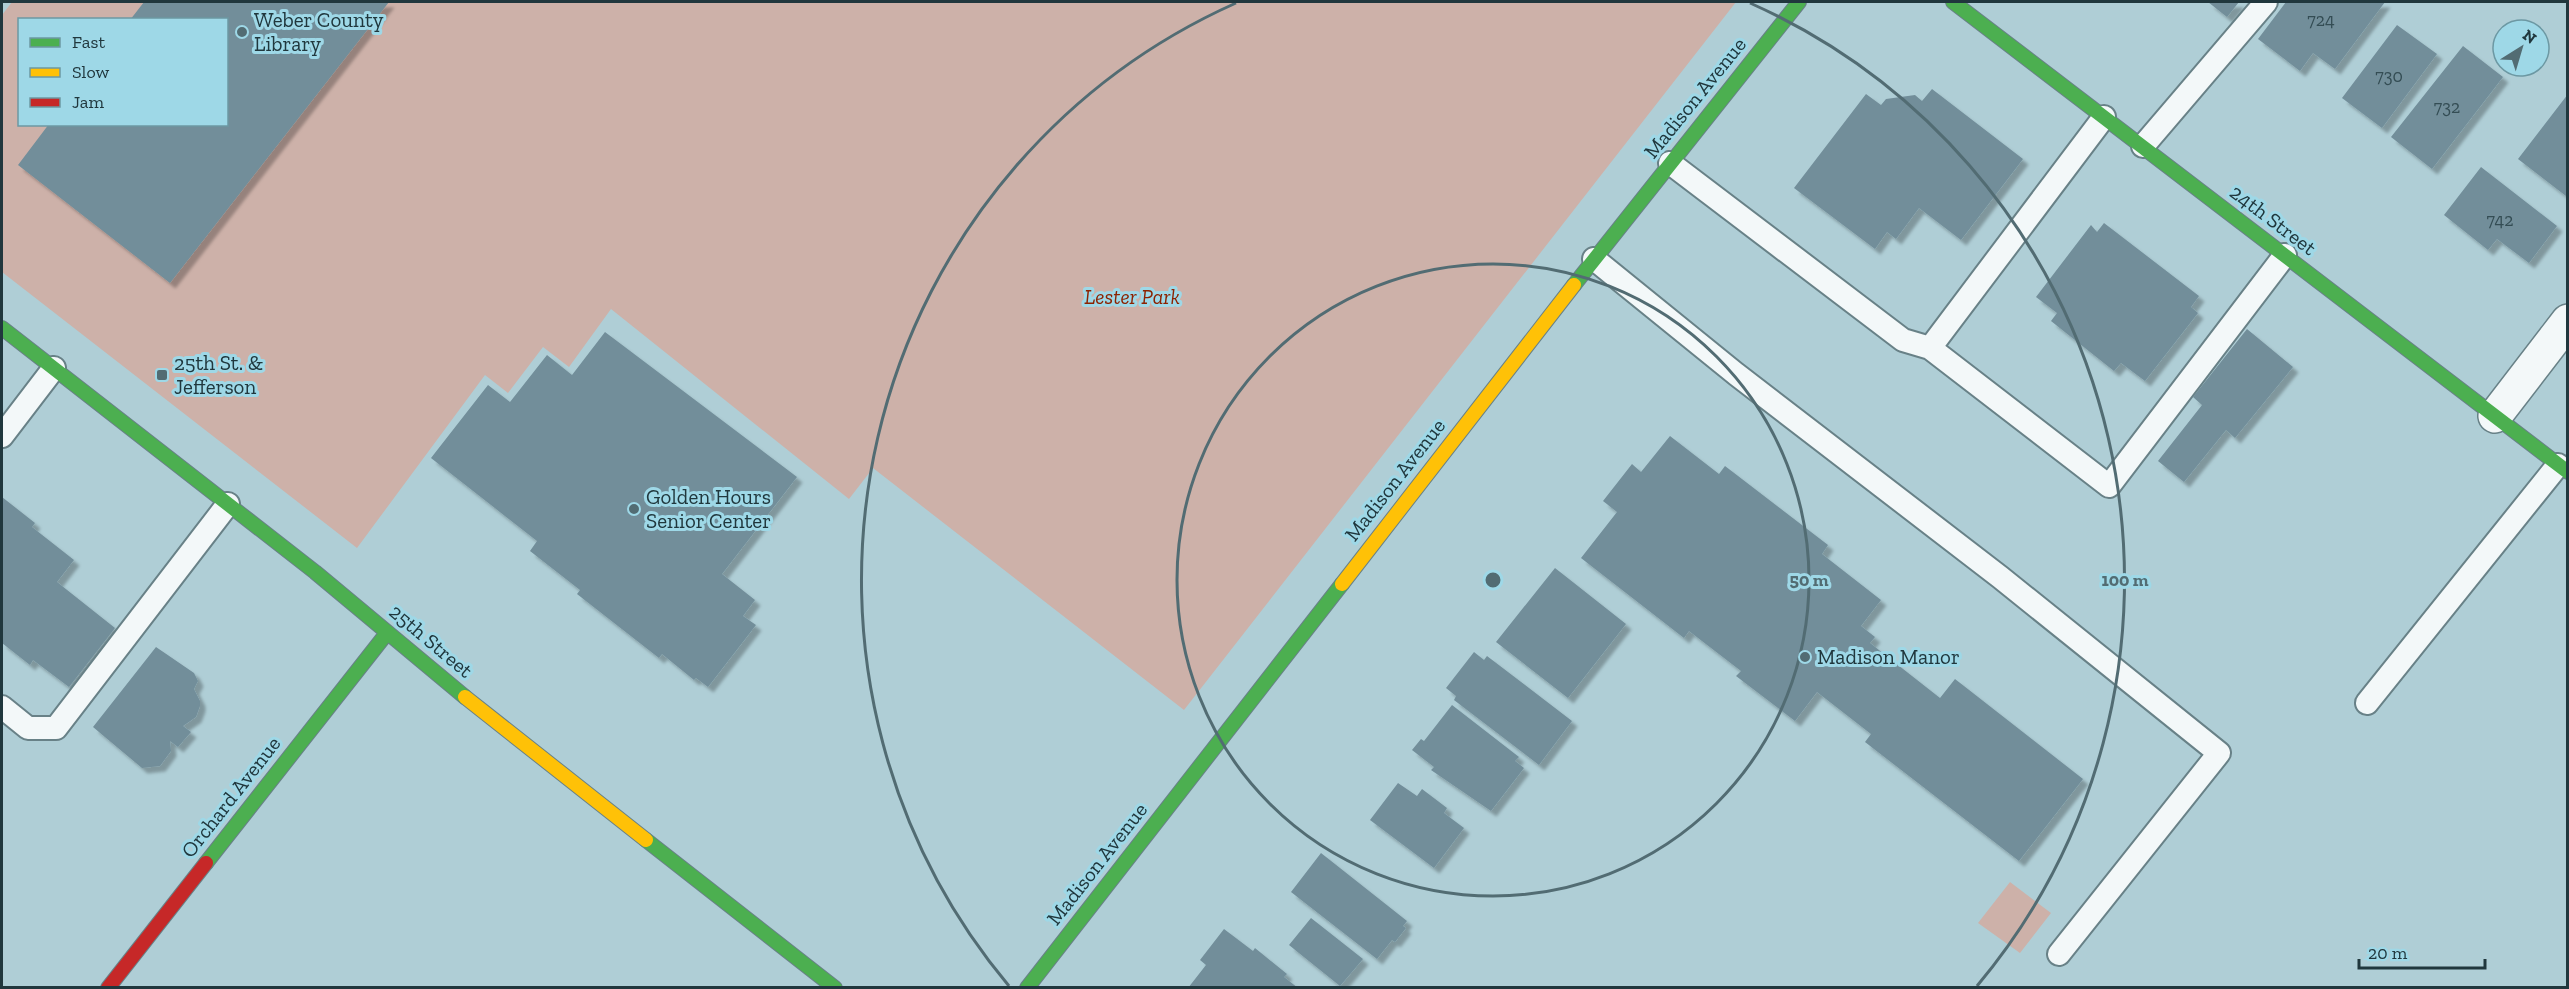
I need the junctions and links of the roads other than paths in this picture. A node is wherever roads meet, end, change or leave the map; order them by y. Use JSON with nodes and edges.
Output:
{"nodes":[{"id":1,"x":1799,"y":2,"type":"edge"},
{"id":2,"x":1953,"y":2,"type":"edge"},
{"id":3,"x":2266,"y":2,"type":"edge"},
{"id":4,"x":2104,"y":117,"type":"junction"},
{"id":5,"x":2142,"y":146,"type":"junction"},
{"id":6,"x":1670,"y":163,"type":"junction"},
{"id":7,"x":2285,"y":255,"type":"junction"},
{"id":8,"x":1594,"y":259,"type":"junction"},
{"id":9,"x":2568,"y":321,"type":"edge"},
{"id":10,"x":2,"y":328,"type":"edge"},
{"id":11,"x":1930,"y":348,"type":"junction"},
{"id":12,"x":54,"y":368,"type":"junction"},
{"id":13,"x":2495,"y":416,"type":"junction"},
{"id":14,"x":2,"y":436,"type":"edge"},
{"id":15,"x":2563,"y":468,"type":"edge"},
{"id":16,"x":228,"y":504,"type":"junction"},
{"id":17,"x":387,"y":633,"type":"junction"},
{"id":18,"x":2367,"y":703,"type":"dead end"},
{"id":19,"x":2,"y":707,"type":"edge"},
{"id":20,"x":2059,"y":954,"type":"dead end"},
{"id":21,"x":108,"y":987,"type":"edge"},
{"id":22,"x":835,"y":987,"type":"edge"},
{"id":23,"x":1027,"y":987,"type":"edge"}],
"edges":[{"from":1,"to":6,"type":"street","name":"Madison Avenue"},
{"from":2,"to":4,"type":"street","name":"24th Street"},
{"from":3,"to":5,"type":"lane"},
{"from":4,"to":5,"type":"street","name":"24th Street"},
{"from":4,"to":11,"type":"lane"},
{"from":5,"to":7,"type":"street","name":"24th Street"},
{"from":6,"to":8,"type":"street","name":"Madison Avenue"},
{"from":6,"to":11,"type":"lane"},
{"from":7,"to":11,"type":"lane"},
{"from":7,"to":13,"type":"street","name":"24th Street"},
{"from":8,"to":20,"type":"lane"},
{"from":8,"to":23,"type":"street","name":"Madison Avenue"},
{"from":9,"to":13,"type":"street"},
{"from":10,"to":12,"type":"street","name":"25th Street"},
{"from":12,"to":14,"type":"lane"},
{"from":12,"to":16,"type":"street","name":"25th Street"},
{"from":13,"to":15,"type":"street","name":"24th Street"},
{"from":15,"to":18,"type":"lane"},
{"from":16,"to":17,"type":"street","name":"25th Street"},
{"from":16,"to":19,"type":"lane"},
{"from":17,"to":21,"type":"street","name":"Orchard Avenue"},
{"from":17,"to":22,"type":"street","name":"25th Street"}]}
